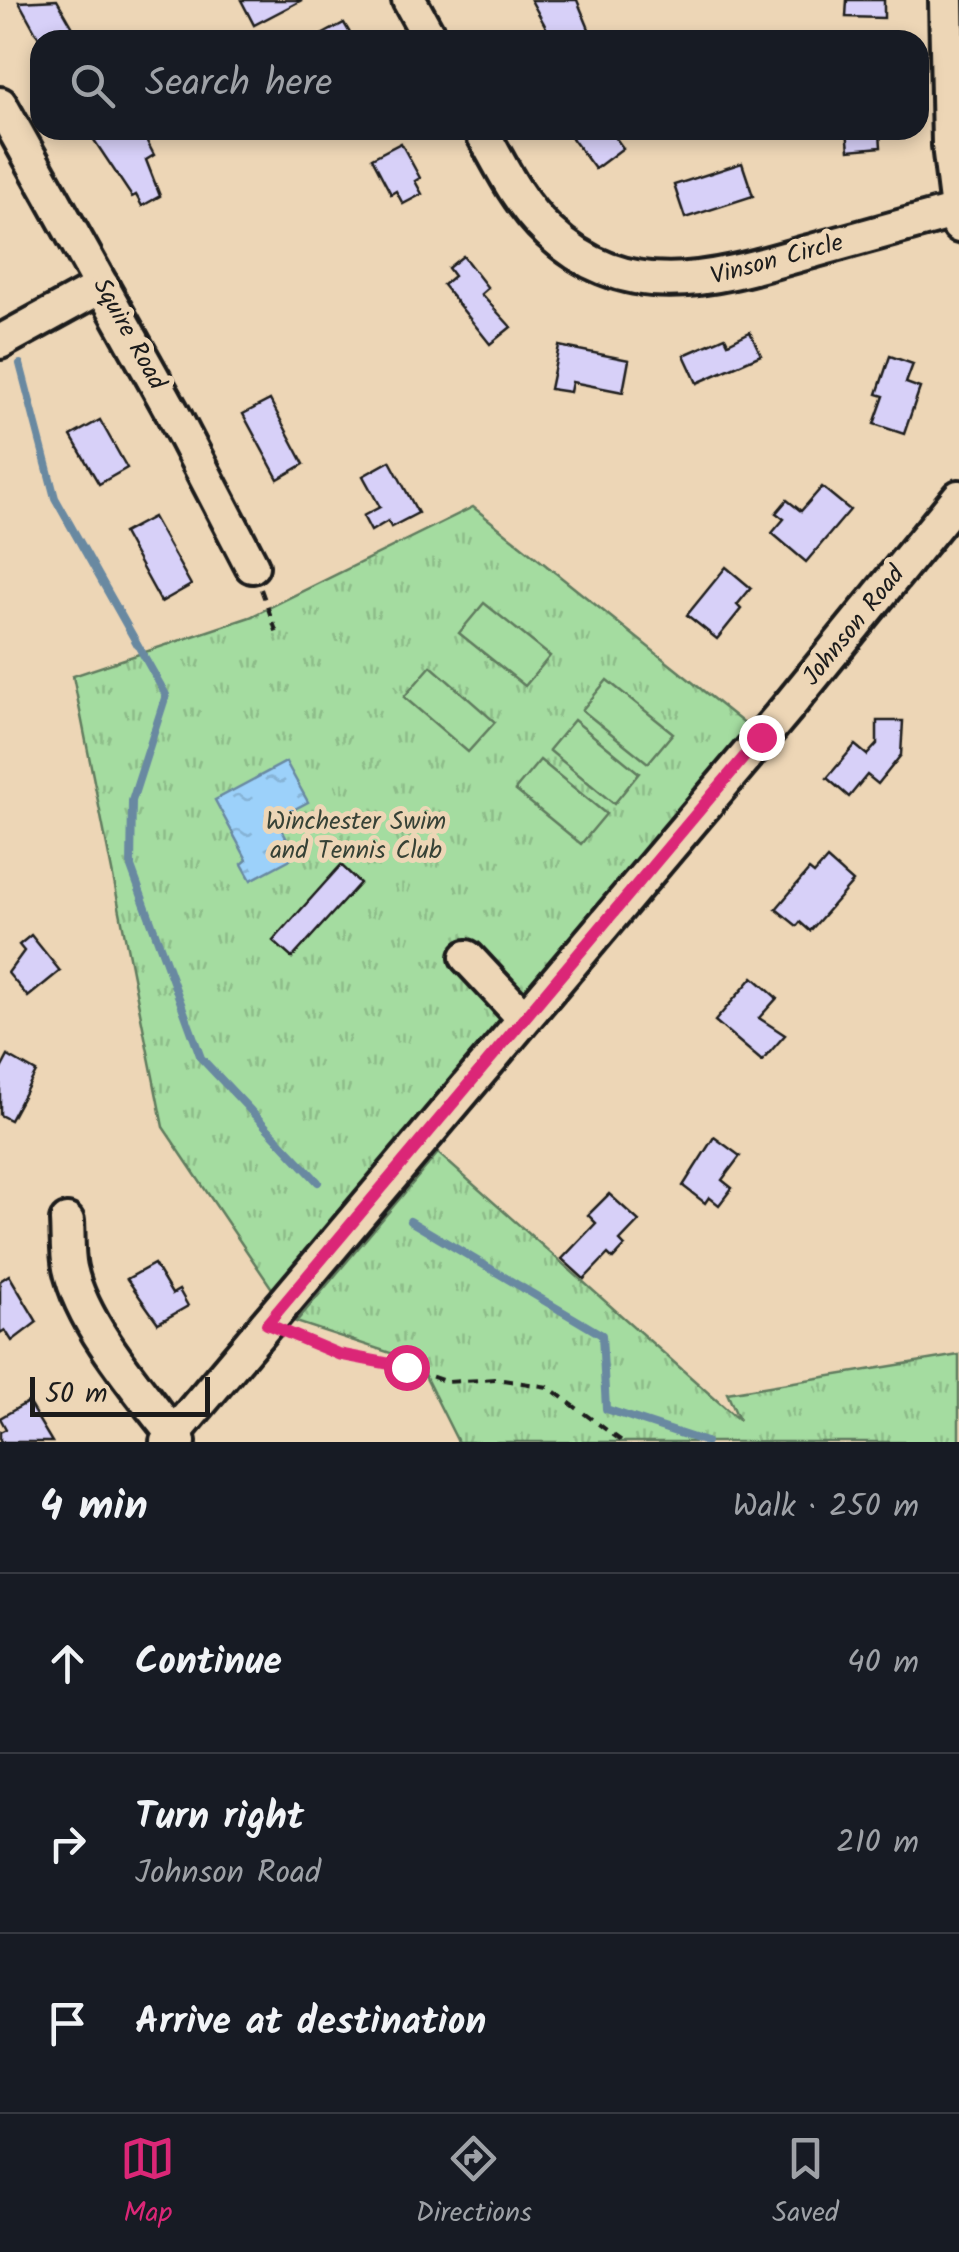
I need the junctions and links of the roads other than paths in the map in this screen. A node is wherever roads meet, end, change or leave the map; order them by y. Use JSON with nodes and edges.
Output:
{"nodes":[{"id":1,"x":408,"y":0,"type":"edge"},
{"id":2,"x":946,"y":0,"type":"edge"},
{"id":3,"x":425,"y":30,"type":"edge"},
{"id":4,"x":0,"y":104,"type":"edge"},
{"id":5,"x":487,"y":140,"type":"edge"},
{"id":6,"x":958,"y":218,"type":"edge"},
{"id":7,"x":102,"y":286,"type":"junction"},
{"id":8,"x":0,"y":342,"type":"edge"},
{"id":9,"x":959,"y":497,"type":"edge"},
{"id":10,"x":252,"y":566,"type":"road end"},
{"id":11,"x":467,"y":957,"type":"dead end"},
{"id":12,"x":523,"y":1017,"type":"junction"},
{"id":13,"x":67,"y":1220,"type":"dead end"},
{"id":14,"x":173,"y":1440,"type":"edge"}],
"edges":[{"from":1,"to":3,"type":"street"},
{"from":2,"to":6,"type":"street"},
{"from":4,"to":7,"type":"street","name":"Squire Road"},
{"from":5,"to":6,"type":"street","name":"Vinson Circle"},
{"from":7,"to":8,"type":"street"},
{"from":7,"to":10,"type":"street","name":"Squire Road"},
{"from":9,"to":12,"type":"street","name":"Johnson Road"},
{"from":11,"to":12,"type":"street"},
{"from":12,"to":14,"type":"street","name":"Johnson Road"},
{"from":13,"to":14,"type":"street"}]}
